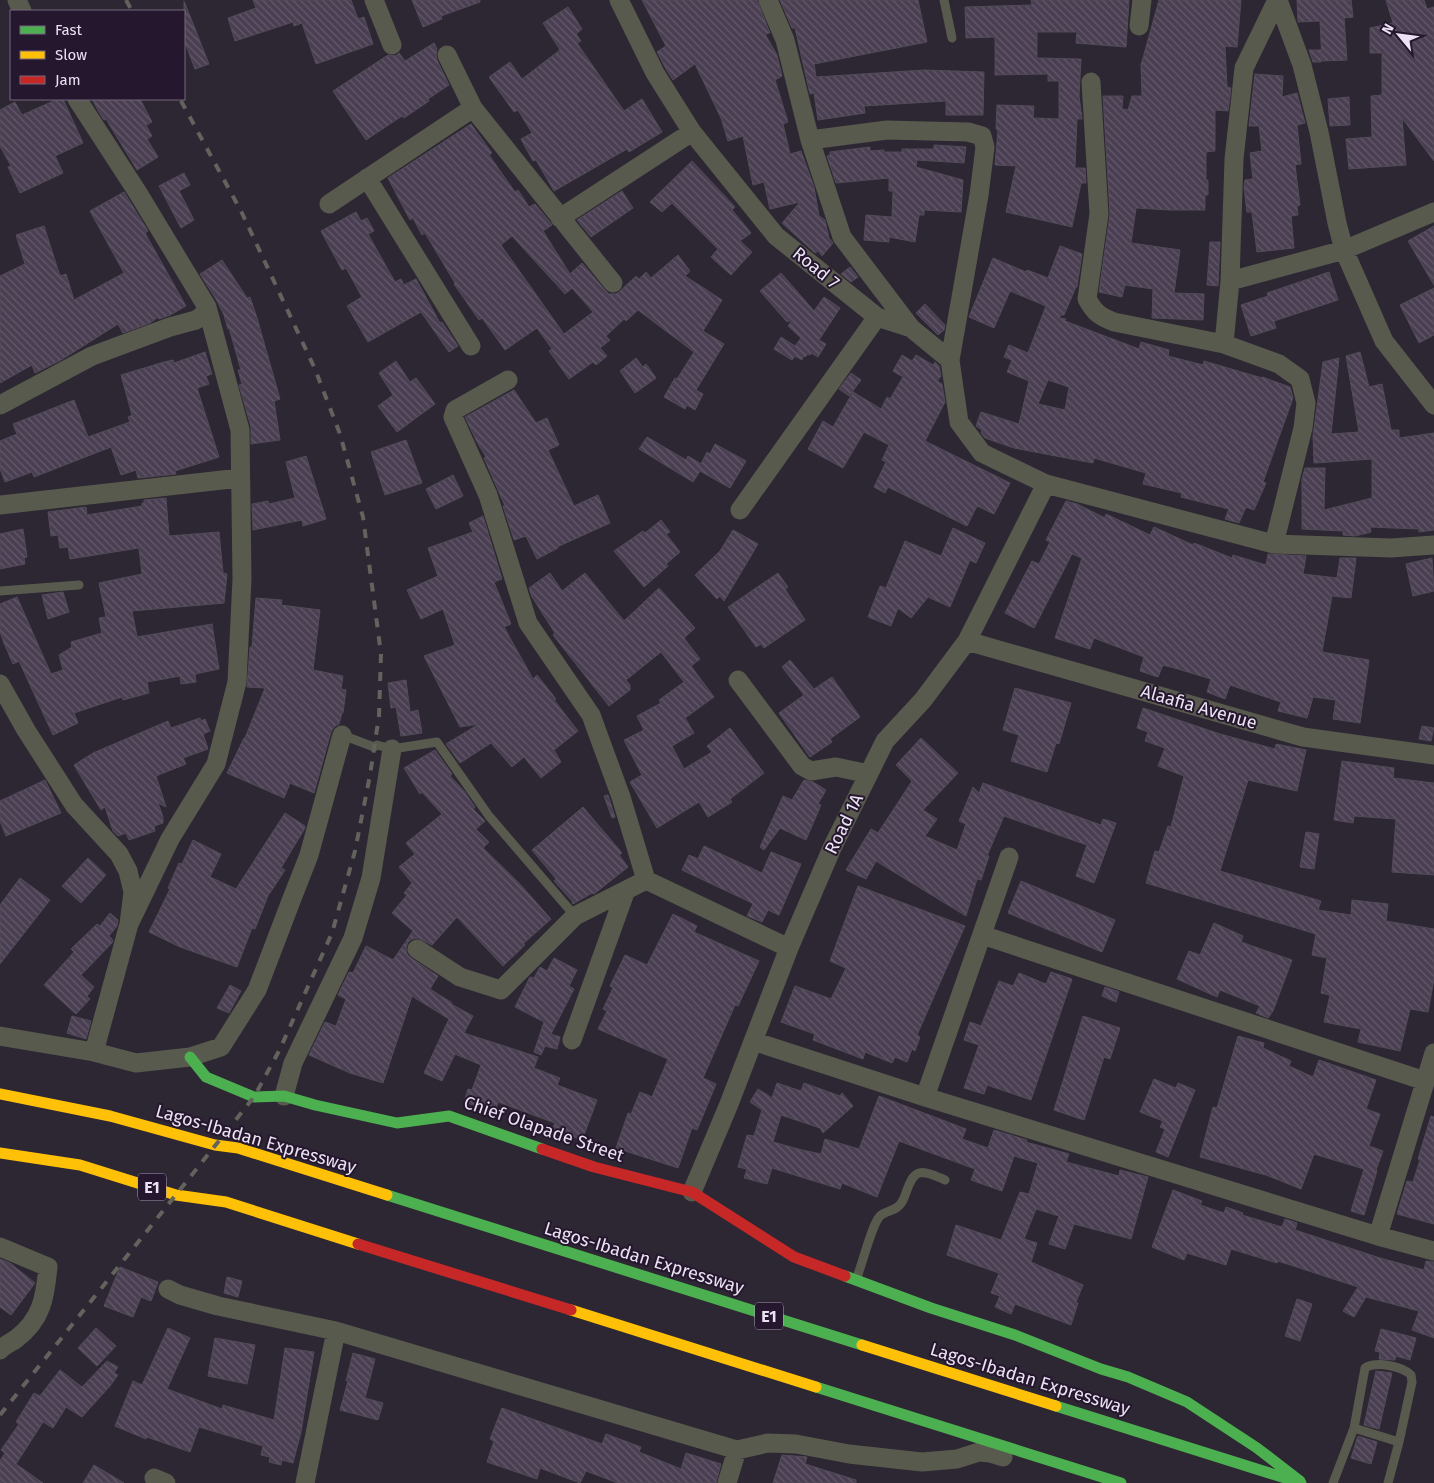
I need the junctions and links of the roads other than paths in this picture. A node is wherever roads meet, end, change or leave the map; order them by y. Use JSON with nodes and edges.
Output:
{"nodes":[{"id":1,"x":374,"y":0,"type":"edge"},
{"id":2,"x":619,"y":0,"type":"edge"},
{"id":3,"x":768,"y":0,"type":"edge"},
{"id":4,"x":944,"y":0,"type":"edge"},
{"id":5,"x":1142,"y":0,"type":"edge"},
{"id":6,"x":1278,"y":0,"type":"edge"},
{"id":7,"x":1139,"y":26,"type":"dead end"},
{"id":8,"x":952,"y":38,"type":"dead end"},
{"id":9,"x":392,"y":45,"type":"dead end"},
{"id":10,"x":447,"y":55,"type":"dead end"},
{"id":11,"x":1091,"y":82,"type":"dead end"},
{"id":12,"x":79,"y":100,"type":"edge"},
{"id":13,"x":473,"y":108,"type":"junction"},
{"id":14,"x":692,"y":132,"type":"junction"},
{"id":15,"x":810,"y":140,"type":"junction"},
{"id":16,"x":367,"y":178,"type":"junction"},
{"id":17,"x":329,"y":204,"type":"dead end"},
{"id":18,"x":1434,"y":212,"type":"edge"},
{"id":19,"x":560,"y":218,"type":"junction"},
{"id":20,"x":1344,"y":250,"type":"junction"},
{"id":21,"x":1230,"y":281,"type":"junction"},
{"id":22,"x":613,"y":283,"type":"dead end"},
{"id":23,"x":207,"y":307,"type":"junction"},
{"id":24,"x":876,"y":317,"type":"junction"},
{"id":25,"x":911,"y":328,"type":"junction"},
{"id":26,"x":1224,"y":344,"type":"junction"},
{"id":27,"x":471,"y":346,"type":"dead end"},
{"id":28,"x":950,"y":360,"type":"junction"},
{"id":29,"x":508,"y":380,"type":"dead end"},
{"id":30,"x":0,"y":405,"type":"edge"},
{"id":31,"x":1434,"y":405,"type":"edge"},
{"id":32,"x":240,"y":478,"type":"junction"},
{"id":33,"x":1046,"y":484,"type":"junction"},
{"id":34,"x":0,"y":505,"type":"edge"},
{"id":35,"x":740,"y":510,"type":"dead end"},
{"id":36,"x":1274,"y":544,"type":"junction"},
{"id":37,"x":1434,"y":545,"type":"edge"},
{"id":38,"x":79,"y":585,"type":"dead end"},
{"id":39,"x":0,"y":591,"type":"edge"},
{"id":40,"x":967,"y":641,"type":"junction"},
{"id":41,"x":738,"y":680,"type":"dead end"},
{"id":42,"x":0,"y":684,"type":"edge"},
{"id":43,"x":342,"y":735,"type":"joint"},
{"id":44,"x":392,"y":749,"type":"junction"},
{"id":45,"x":1434,"y":755,"type":"edge"},
{"id":46,"x":869,"y":774,"type":"junction"},
{"id":47,"x":1009,"y":857,"type":"dead end"},
{"id":48,"x":646,"y":880,"type":"junction"},
{"id":49,"x":626,"y":890,"type":"junction"},
{"id":50,"x":575,"y":916,"type":"junction"},
{"id":51,"x":129,"y":924,"type":"junction"},
{"id":52,"x":982,"y":935,"type":"junction"},
{"id":53,"x":789,"y":948,"type":"junction"},
{"id":54,"x":417,"y":949,"type":"dead end"},
{"id":55,"x":0,"y":1036,"type":"edge"},
{"id":56,"x":572,"y":1040,"type":"dead end"},
{"id":57,"x":753,"y":1042,"type":"junction"},
{"id":58,"x":94,"y":1052,"type":"junction"},
{"id":59,"x":1434,"y":1053,"type":"edge"},
{"id":60,"x":190,"y":1057,"type":"junction"},
{"id":61,"x":1426,"y":1081,"type":"junction"},
{"id":62,"x":0,"y":1094,"type":"edge"},
{"id":63,"x":284,"y":1096,"type":"junction"},
{"id":64,"x":925,"y":1098,"type":"junction"},
{"id":65,"x":0,"y":1153,"type":"edge"},
{"id":66,"x":945,"y":1180,"type":"dead end"},
{"id":67,"x":692,"y":1192,"type":"junction"},
{"id":68,"x":1378,"y":1236,"type":"junction"},
{"id":69,"x":0,"y":1247,"type":"edge"},
{"id":70,"x":1434,"y":1251,"type":"edge"},
{"id":71,"x":857,"y":1280,"type":"junction"},
{"id":72,"x":168,"y":1289,"type":"dead end"},
{"id":73,"x":336,"y":1332,"type":"junction"},
{"id":74,"x":0,"y":1350,"type":"edge"},
{"id":75,"x":1354,"y":1428,"type":"junction"},
{"id":76,"x":1399,"y":1442,"type":"junction"},
{"id":77,"x":737,"y":1450,"type":"junction"},
{"id":78,"x":305,"y":1483,"type":"edge"},
{"id":79,"x":727,"y":1483,"type":"edge"},
{"id":80,"x":1083,"y":1483,"type":"edge"},
{"id":81,"x":1121,"y":1483,"type":"edge"},
{"id":82,"x":1301,"y":1483,"type":"edge"},
{"id":83,"x":1333,"y":1483,"type":"edge"},
{"id":84,"x":1388,"y":1483,"type":"edge"}],
"edges":[{"from":1,"to":9,"type":"street"},
{"from":2,"to":14,"type":"street","name":"Road 7"},
{"from":3,"to":15,"type":"street"},
{"from":4,"to":8,"type":"lane"},
{"from":5,"to":7,"type":"street"},
{"from":6,"to":20,"type":"street"},
{"from":6,"to":21,"type":"street"},
{"from":10,"to":13,"type":"street"},
{"from":11,"to":26,"type":"street"},
{"from":12,"to":23,"type":"street"},
{"from":13,"to":16,"type":"street"},
{"from":13,"to":19,"type":"street"},
{"from":14,"to":19,"type":"street"},
{"from":14,"to":24,"type":"street","name":"Road 7"},
{"from":15,"to":25,"type":"street"},
{"from":15,"to":28,"type":"street"},
{"from":16,"to":17,"type":"street"},
{"from":16,"to":27,"type":"street"},
{"from":18,"to":20,"type":"street"},
{"from":19,"to":22,"type":"street"},
{"from":20,"to":21,"type":"street"},
{"from":20,"to":31,"type":"street"},
{"from":21,"to":26,"type":"street"},
{"from":23,"to":30,"type":"street"},
{"from":23,"to":32,"type":"street"},
{"from":24,"to":25,"type":"street","name":"Road 7"},
{"from":24,"to":35,"type":"street"},
{"from":25,"to":28,"type":"street","name":"Road 7"},
{"from":26,"to":36,"type":"street"},
{"from":28,"to":33,"type":"street"},
{"from":29,"to":48,"type":"street"},
{"from":32,"to":34,"type":"street"},
{"from":32,"to":51,"type":"street"},
{"from":33,"to":36,"type":"street"},
{"from":33,"to":40,"type":"street","name":"Road 1A"},
{"from":36,"to":37,"type":"street"},
{"from":38,"to":39,"type":"lane"},
{"from":40,"to":45,"type":"street","name":"Alaafia Avenue"},
{"from":40,"to":46,"type":"street","name":"Road 1A"},
{"from":41,"to":46,"type":"street"},
{"from":42,"to":51,"type":"street"},
{"from":43,"to":44,"type":"lane"},
{"from":43,"to":60,"type":"street"},
{"from":44,"to":50,"type":"lane"},
{"from":44,"to":63,"type":"street"},
{"from":46,"to":53,"type":"street","name":"Road 1A"},
{"from":47,"to":52,"type":"street"},
{"from":48,"to":49,"type":"street"},
{"from":48,"to":53,"type":"street"},
{"from":49,"to":50,"type":"street"},
{"from":49,"to":56,"type":"street"},
{"from":50,"to":54,"type":"street"},
{"from":51,"to":58,"type":"street"},
{"from":52,"to":61,"type":"street"},
{"from":52,"to":64,"type":"street"},
{"from":53,"to":57,"type":"street","name":"Road 1A"},
{"from":55,"to":58,"type":"street"},
{"from":57,"to":64,"type":"street"},
{"from":57,"to":67,"type":"street","name":"Road 1A"},
{"from":58,"to":60,"type":"street"},
{"from":59,"to":61,"type":"street"},
{"from":60,"to":63,"type":"main road","name":"Chief Olapade Street"},
{"from":61,"to":68,"type":"street"},
{"from":62,"to":82,"type":"main road","name":"Lagos-Ibadan Expressway","number":"E1"},
{"from":63,"to":67,"type":"main road","name":"Chief Olapade Street"},
{"from":64,"to":68,"type":"street"},
{"from":65,"to":81,"type":"main road","number":"E1"},
{"from":66,"to":71,"type":"lane"},
{"from":67,"to":71,"type":"main road","name":"Chief Olapade Street"},
{"from":68,"to":70,"type":"street"},
{"from":69,"to":74,"type":"street"},
{"from":71,"to":82,"type":"main road","name":"Chief Olapade Street"},
{"from":72,"to":73,"type":"street"},
{"from":73,"to":77,"type":"street"},
{"from":73,"to":78,"type":"street"},
{"from":75,"to":76,"type":"lane"},
{"from":75,"to":76,"type":"lane"},
{"from":75,"to":83,"type":"lane"},
{"from":76,"to":84,"type":"lane"},
{"from":77,"to":79,"type":"street"},
{"from":77,"to":80,"type":"street"}]}
